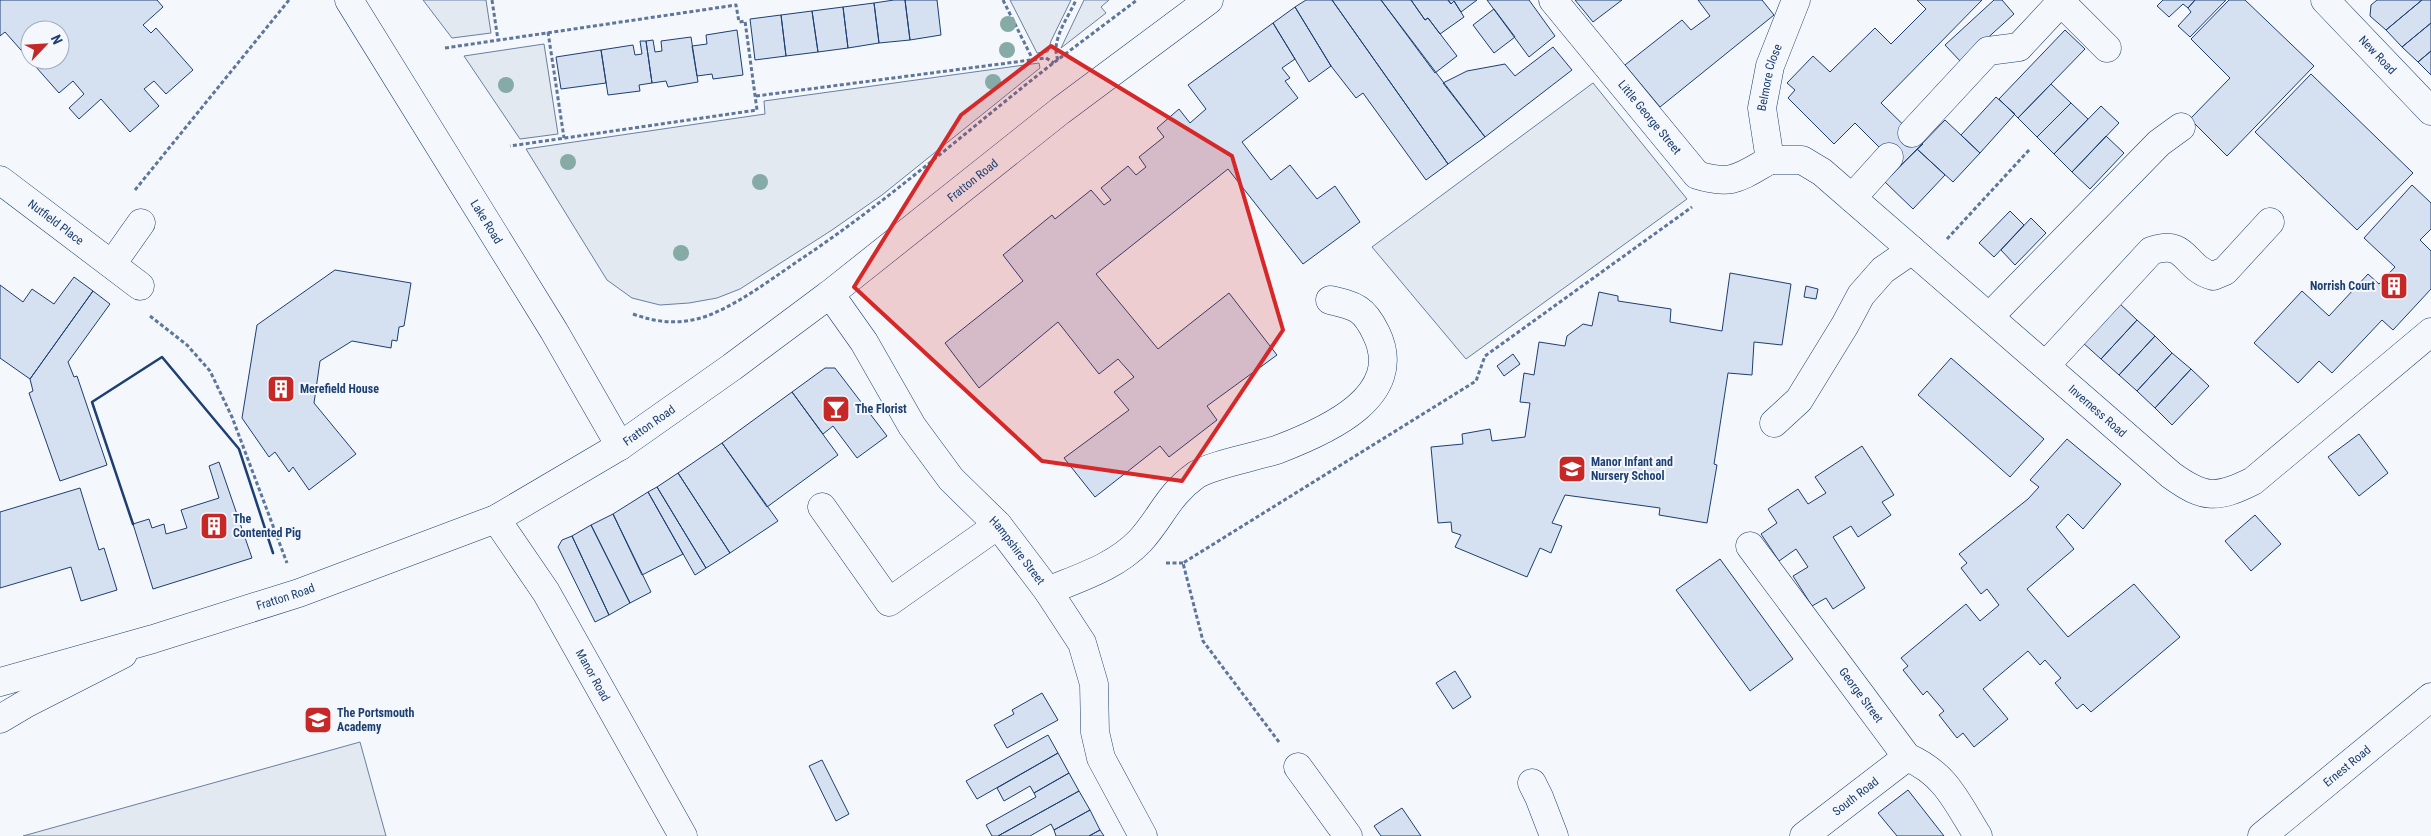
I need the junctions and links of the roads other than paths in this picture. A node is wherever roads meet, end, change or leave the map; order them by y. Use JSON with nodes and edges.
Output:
{"nodes":[{"id":1,"x":350,"y":0,"type":"edge"},
{"id":2,"x":1209,"y":0,"type":"edge"},
{"id":3,"x":1553,"y":0,"type":"edge"},
{"id":4,"x":1796,"y":0,"type":"edge"},
{"id":5,"x":2325,"y":0,"type":"edge"},
{"id":6,"x":2108,"y":48,"type":"dead end"},
{"id":7,"x":2431,"y":111,"type":"edge"},
{"id":8,"x":2181,"y":127,"type":"dead end"},
{"id":9,"x":1912,"y":133,"type":"dead end"},
{"id":10,"x":1889,"y":157,"type":"dead end"},
{"id":11,"x":1770,"y":160,"type":"junction"},
{"id":12,"x":0,"y":181,"type":"edge"},
{"id":13,"x":1852,"y":198,"type":"junction"},
{"id":14,"x":2270,"y":222,"type":"dead end"},
{"id":15,"x":141,"y":223,"type":"dead end"},
{"id":16,"x":1919,"y":256,"type":"junction"},
{"id":17,"x":112,"y":264,"type":"junction"},
{"id":18,"x":140,"y":286,"type":"road end"},
{"id":19,"x":830,"y":294,"type":"junction"},
{"id":20,"x":1330,"y":300,"type":"dead end"},
{"id":21,"x":1990,"y":316,"type":"junction"},
{"id":22,"x":2431,"y":332,"type":"edge"},
{"id":23,"x":2046,"y":364,"type":"junction"},
{"id":24,"x":1774,"y":423,"type":"dead end"},
{"id":25,"x":620,"y":446,"type":"junction"},
{"id":26,"x":822,"y":507,"type":"dead end"},
{"id":27,"x":496,"y":519,"type":"junction"},
{"id":28,"x":998,"y":525,"type":"junction"},
{"id":29,"x":1750,"y":546,"type":"dead end"},
{"id":30,"x":1048,"y":592,"type":"junction"},
{"id":31,"x":153,"y":639,"type":"junction"},
{"id":32,"x":0,"y":682,"type":"edge"},
{"id":33,"x":2431,"y":697,"type":"edge"},
{"id":34,"x":0,"y":719,"type":"edge"},
{"id":35,"x":1907,"y":757,"type":"junction"},
{"id":36,"x":1298,"y":767,"type":"road end"},
{"id":37,"x":1532,"y":783,"type":"dead end"},
{"id":38,"x":682,"y":836,"type":"edge"},
{"id":39,"x":1143,"y":836,"type":"edge"},
{"id":40,"x":1348,"y":836,"type":"edge"},
{"id":41,"x":1554,"y":836,"type":"edge"},
{"id":42,"x":1804,"y":836,"type":"edge"},
{"id":43,"x":1978,"y":836,"type":"edge"},
{"id":44,"x":2262,"y":836,"type":"edge"}],
"edges":[{"from":1,"to":25,"type":"street","name":"Lake Road"},
{"from":2,"to":19,"type":"street","name":"Fratton Road"},
{"from":3,"to":11,"type":"street","name":"Little George Street"},
{"from":4,"to":11,"type":"street","name":"Belmore Close"},
{"from":5,"to":7,"type":"street","name":"New Road"},
{"from":6,"to":9,"type":"street"},
{"from":8,"to":21,"type":"street"},
{"from":10,"to":13,"type":"street"},
{"from":11,"to":13,"type":"street","name":"Inverness Road"},
{"from":12,"to":17,"type":"street","name":"Nutfield Place"},
{"from":13,"to":16,"type":"street","name":"Inverness Road"},
{"from":14,"to":23,"type":"street"},
{"from":15,"to":17,"type":"street"},
{"from":16,"to":21,"type":"street","name":"Inverness Road"},
{"from":16,"to":24,"type":"street"},
{"from":17,"to":18,"type":"street","name":"Nutfield Place"},
{"from":19,"to":25,"type":"street","name":"Fratton Road"},
{"from":19,"to":28,"type":"street","name":"Hampshire Street"},
{"from":20,"to":30,"type":"street"},
{"from":21,"to":23,"type":"street","name":"Inverness Road"},
{"from":22,"to":23,"type":"street","name":"Inverness Road"},
{"from":25,"to":27,"type":"street","name":"Fratton Road"},
{"from":26,"to":28,"type":"street"},
{"from":27,"to":31,"type":"street","name":"Fratton Road"},
{"from":27,"to":38,"type":"street","name":"Manor Road"},
{"from":28,"to":30,"type":"street","name":"Hampshire Street"},
{"from":29,"to":35,"type":"street","name":"George Street"},
{"from":30,"to":39,"type":"street","name":"Hampshire Street"},
{"from":31,"to":32,"type":"street","name":"Fratton Road"},
{"from":31,"to":34,"type":"street"},
{"from":33,"to":44,"type":"street","name":"Ernest Road"},
{"from":35,"to":42,"type":"street","name":"South Road"},
{"from":35,"to":43,"type":"street","name":"George Street"},
{"from":36,"to":40,"type":"street"},
{"from":37,"to":41,"type":"street"}]}
